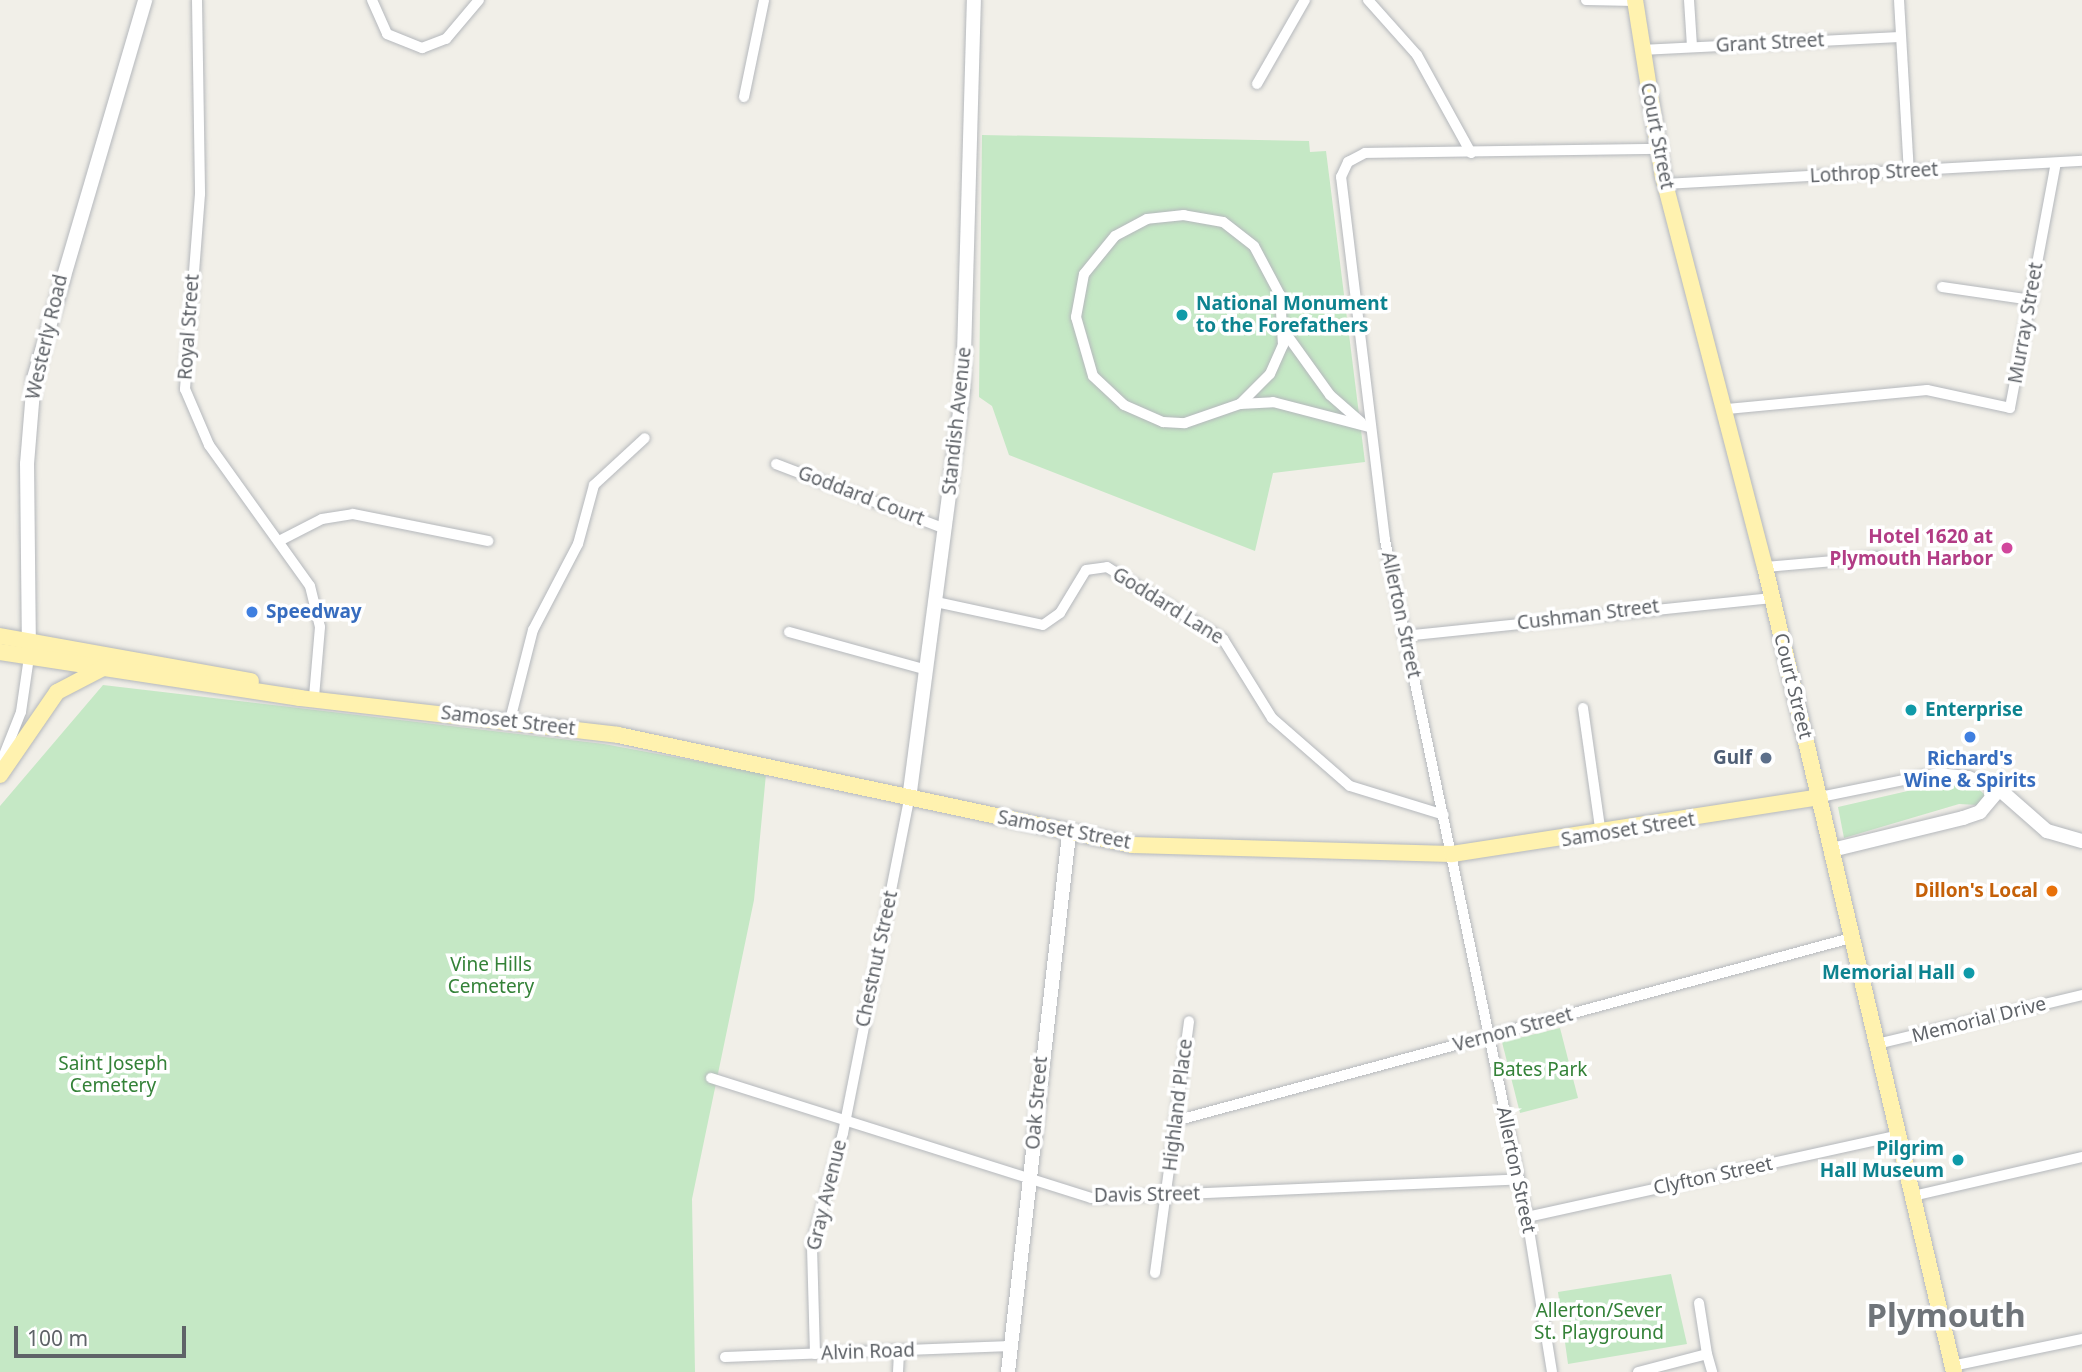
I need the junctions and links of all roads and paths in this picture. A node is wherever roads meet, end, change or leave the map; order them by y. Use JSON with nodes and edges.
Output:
{"nodes":[{"id":1,"x":145,"y":0,"type":"edge"},
{"id":2,"x":197,"y":0,"type":"edge"},
{"id":3,"x":372,"y":0,"type":"edge"},
{"id":4,"x":479,"y":0,"type":"edge"},
{"id":5,"x":764,"y":0,"type":"edge"},
{"id":6,"x":974,"y":0,"type":"edge"},
{"id":7,"x":1305,"y":0,"type":"edge"},
{"id":8,"x":1368,"y":0,"type":"edge"},
{"id":9,"x":1586,"y":0,"type":"edge"},
{"id":10,"x":1689,"y":0,"type":"edge"},
{"id":11,"x":1899,"y":0,"type":"edge"},
{"id":12,"x":1635,"y":1,"type":"edge"},
{"id":13,"x":1900,"y":37,"type":"junction"},
{"id":14,"x":1692,"y":47,"type":"junction"},
{"id":15,"x":1641,"y":50,"type":"junction"},
{"id":16,"x":1257,"y":84,"type":"dead end"},
{"id":17,"x":744,"y":97,"type":"dead end"},
{"id":18,"x":1658,"y":149,"type":"junction"},
{"id":19,"x":1471,"y":153,"type":"junction"},
{"id":20,"x":2082,"y":161,"type":"edge"},
{"id":21,"x":2056,"y":163,"type":"junction"},
{"id":22,"x":1909,"y":172,"type":"junction"},
{"id":23,"x":1665,"y":184,"type":"junction"},
{"id":24,"x":1942,"y":287,"type":"dead end"},
{"id":25,"x":2032,"y":300,"type":"junction"},
{"id":26,"x":1284,"y":331,"type":"junction"},
{"id":27,"x":1240,"y":404,"type":"junction"},
{"id":28,"x":1727,"y":409,"type":"junction"},
{"id":29,"x":1369,"y":427,"type":"junction"},
{"id":30,"x":645,"y":438,"type":"dead end"},
{"id":31,"x":776,"y":464,"type":"dead end"},
{"id":32,"x":945,"y":529,"type":"junction"},
{"id":33,"x":281,"y":540,"type":"junction"},
{"id":34,"x":488,"y":541,"type":"dead end"},
{"id":35,"x":1881,"y":557,"type":"dead end"},
{"id":36,"x":1765,"y":568,"type":"junction"},
{"id":37,"x":1772,"y":598,"type":"junction"},
{"id":38,"x":936,"y":602,"type":"junction"},
{"id":39,"x":789,"y":632,"type":"dead end"},
{"id":40,"x":0,"y":636,"type":"edge"},
{"id":41,"x":1404,"y":636,"type":"junction"},
{"id":42,"x":29,"y":640,"type":"junction"},
{"id":43,"x":0,"y":652,"type":"edge"},
{"id":44,"x":29,"y":657,"type":"junction"},
{"id":45,"x":103,"y":668,"type":"junction"},
{"id":46,"x":927,"y":670,"type":"junction"},
{"id":47,"x":314,"y":697,"type":"junction"},
{"id":48,"x":1583,"y":708,"type":"dead end"},
{"id":49,"x":510,"y":720,"type":"junction"},
{"id":50,"x":0,"y":765,"type":"edge"},
{"id":51,"x":0,"y":775,"type":"edge"},
{"id":52,"x":1999,"y":789,"type":"junction"},
{"id":53,"x":1820,"y":797,"type":"junction"},
{"id":54,"x":909,"y":799,"type":"junction"},
{"id":55,"x":1444,"y":815,"type":"junction"},
{"id":56,"x":1069,"y":834,"type":"junction"},
{"id":57,"x":1601,"y":835,"type":"junction"},
{"id":58,"x":2082,"y":841,"type":"edge"},
{"id":59,"x":1832,"y":850,"type":"junction"},
{"id":60,"x":1452,"y":854,"type":"junction"},
{"id":61,"x":1851,"y":938,"type":"junction"},
{"id":62,"x":2082,"y":995,"type":"edge"},
{"id":63,"x":1189,"y":1021,"type":"dead end"},
{"id":64,"x":1487,"y":1035,"type":"junction"},
{"id":65,"x":1877,"y":1044,"type":"junction"},
{"id":66,"x":711,"y":1078,"type":"dead end"},
{"id":67,"x":842,"y":1120,"type":"junction"},
{"id":68,"x":1175,"y":1121,"type":"junction"},
{"id":69,"x":1899,"y":1135,"type":"junction"},
{"id":70,"x":2082,"y":1157,"type":"edge"},
{"id":71,"x":1518,"y":1179,"type":"junction"},
{"id":72,"x":1030,"y":1184,"type":"junction"},
{"id":73,"x":1913,"y":1196,"type":"junction"},
{"id":74,"x":1167,"y":1197,"type":"junction"},
{"id":75,"x":1527,"y":1217,"type":"junction"},
{"id":76,"x":1155,"y":1273,"type":"dead end"},
{"id":77,"x":1699,"y":1303,"type":"dead end"},
{"id":78,"x":2082,"y":1339,"type":"edge"},
{"id":79,"x":1011,"y":1346,"type":"junction"},
{"id":80,"x":899,"y":1351,"type":"junction"},
{"id":81,"x":815,"y":1354,"type":"junction"},
{"id":82,"x":1707,"y":1354,"type":"junction"},
{"id":83,"x":725,"y":1357,"type":"dead end"},
{"id":84,"x":1953,"y":1369,"type":"edge"},
{"id":85,"x":898,"y":1372,"type":"edge"},
{"id":86,"x":1008,"y":1372,"type":"edge"},
{"id":87,"x":1552,"y":1372,"type":"edge"},
{"id":88,"x":1639,"y":1372,"type":"edge"},
{"id":89,"x":1712,"y":1372,"type":"edge"}],
"edges":[{"from":1,"to":42,"type":"street","name":"Westerly Road"},
{"from":2,"to":33,"type":"street","name":"Royal Street"},
{"from":3,"to":4,"type":"street"},
{"from":5,"to":17,"type":"street"},
{"from":6,"to":32,"type":"street","name":"Standish Avenue"},
{"from":7,"to":16,"type":"street"},
{"from":8,"to":19,"type":"street"},
{"from":9,"to":12,"type":"street"},
{"from":10,"to":14,"type":"street"},
{"from":11,"to":13,"type":"street"},
{"from":12,"to":15,"type":"main road","name":"Court Street"},
{"from":13,"to":14,"type":"street","name":"Grant Street"},
{"from":13,"to":22,"type":"street"},
{"from":14,"to":15,"type":"street","name":"Grant Street"},
{"from":15,"to":18,"type":"main road","name":"Court Street"},
{"from":18,"to":19,"type":"street","name":"Allerton Street"},
{"from":18,"to":23,"type":"main road","name":"Court Street"},
{"from":19,"to":29,"type":"street","name":"Allerton Street"},
{"from":20,"to":21,"type":"street","name":"Lothrop Street"},
{"from":21,"to":22,"type":"street","name":"Lothrop Street"},
{"from":21,"to":25,"type":"street","name":"Murray Street"},
{"from":22,"to":23,"type":"street","name":"Lothrop Street"},
{"from":23,"to":28,"type":"main road","name":"Court Street"},
{"from":24,"to":25,"type":"street"},
{"from":25,"to":28,"type":"street","name":"Murray Street"},
{"from":26,"to":27,"type":"street"},
{"from":26,"to":27,"type":"street"},
{"from":26,"to":29,"type":"street"},
{"from":27,"to":29,"type":"street"},
{"from":28,"to":36,"type":"main road","name":"Court Street"},
{"from":29,"to":41,"type":"street","name":"Allerton Street"},
{"from":30,"to":49,"type":"street"},
{"from":31,"to":32,"type":"street","name":"Goddard Court"},
{"from":32,"to":38,"type":"street","name":"Standish Avenue"},
{"from":33,"to":34,"type":"street"},
{"from":33,"to":47,"type":"street","name":"Royal Street"},
{"from":35,"to":36,"type":"street"},
{"from":36,"to":37,"type":"main road","name":"Court Street"},
{"from":37,"to":41,"type":"street","name":"Cushman Street"},
{"from":37,"to":53,"type":"main road","name":"Court Street"},
{"from":38,"to":46,"type":"street","name":"Standish Avenue"},
{"from":38,"to":55,"type":"street","name":"Goddard Lane"},
{"from":39,"to":46,"type":"street"},
{"from":40,"to":42,"type":"main road","name":"Samoset Street"},
{"from":41,"to":55,"type":"street","name":"Allerton Street"},
{"from":42,"to":44,"type":"street","name":"Westerly Road"},
{"from":42,"to":47,"type":"main road","name":"Samoset Street"},
{"from":43,"to":44,"type":"main road","name":"Samoset Street"},
{"from":44,"to":45,"type":"main road","name":"Samoset Street"},
{"from":44,"to":50,"type":"street","name":"Westerly Road"},
{"from":45,"to":47,"type":"main road","name":"Samoset Street"},
{"from":45,"to":51,"type":"main road"},
{"from":46,"to":54,"type":"street","name":"Standish Avenue"},
{"from":47,"to":49,"type":"main road","name":"Samoset Street"},
{"from":48,"to":57,"type":"street"},
{"from":49,"to":54,"type":"main road","name":"Samoset Street"},
{"from":52,"to":53,"type":"street"},
{"from":52,"to":58,"type":"street"},
{"from":52,"to":59,"type":"street"},
{"from":53,"to":57,"type":"main road","name":"Samoset Street"},
{"from":53,"to":59,"type":"main road","name":"Court Street"},
{"from":54,"to":56,"type":"main road","name":"Samoset Street"},
{"from":54,"to":67,"type":"street","name":"Chestnut Street"},
{"from":55,"to":60,"type":"street","name":"Allerton Street"},
{"from":56,"to":60,"type":"main road","name":"Samoset Street"},
{"from":56,"to":72,"type":"street","name":"Oak Street"},
{"from":57,"to":60,"type":"main road","name":"Samoset Street"},
{"from":59,"to":61,"type":"main road","name":"Court Street"},
{"from":60,"to":64,"type":"street","name":"Allerton Street"},
{"from":61,"to":64,"type":"street","name":"Vernon Street"},
{"from":61,"to":65,"type":"main road","name":"Court Street"},
{"from":62,"to":65,"type":"street","name":"Memorial Drive"},
{"from":63,"to":68,"type":"street","name":"Highland Place"},
{"from":64,"to":68,"type":"street","name":"Vernon Street"},
{"from":64,"to":71,"type":"street","name":"Allerton Street"},
{"from":65,"to":69,"type":"main road","name":"Court Street"},
{"from":66,"to":67,"type":"street","name":"Davis Street"},
{"from":67,"to":72,"type":"street","name":"Davis Street"},
{"from":67,"to":81,"type":"street","name":"Gray Avenue"},
{"from":68,"to":74,"type":"street","name":"Highland Place"},
{"from":69,"to":73,"type":"main road","name":"Court Street"},
{"from":69,"to":75,"type":"street","name":"Clyfton Street"},
{"from":70,"to":73,"type":"street"},
{"from":71,"to":74,"type":"street","name":"Davis Street"},
{"from":71,"to":75,"type":"street","name":"Allerton Street"},
{"from":72,"to":74,"type":"street","name":"Davis Street"},
{"from":72,"to":79,"type":"street","name":"Oak Street"},
{"from":73,"to":84,"type":"main road","name":"Court Street"},
{"from":74,"to":76,"type":"street","name":"Highland Place"},
{"from":75,"to":87,"type":"street","name":"Allerton Street"},
{"from":77,"to":82,"type":"street"},
{"from":78,"to":84,"type":"street"},
{"from":79,"to":80,"type":"street","name":"Alvin Road"},
{"from":79,"to":86,"type":"street","name":"Oak Street"},
{"from":80,"to":81,"type":"street","name":"Alvin Road"},
{"from":80,"to":85,"type":"street"},
{"from":81,"to":83,"type":"street","name":"Alvin Road"},
{"from":82,"to":88,"type":"street"},
{"from":82,"to":89,"type":"street"}]}
